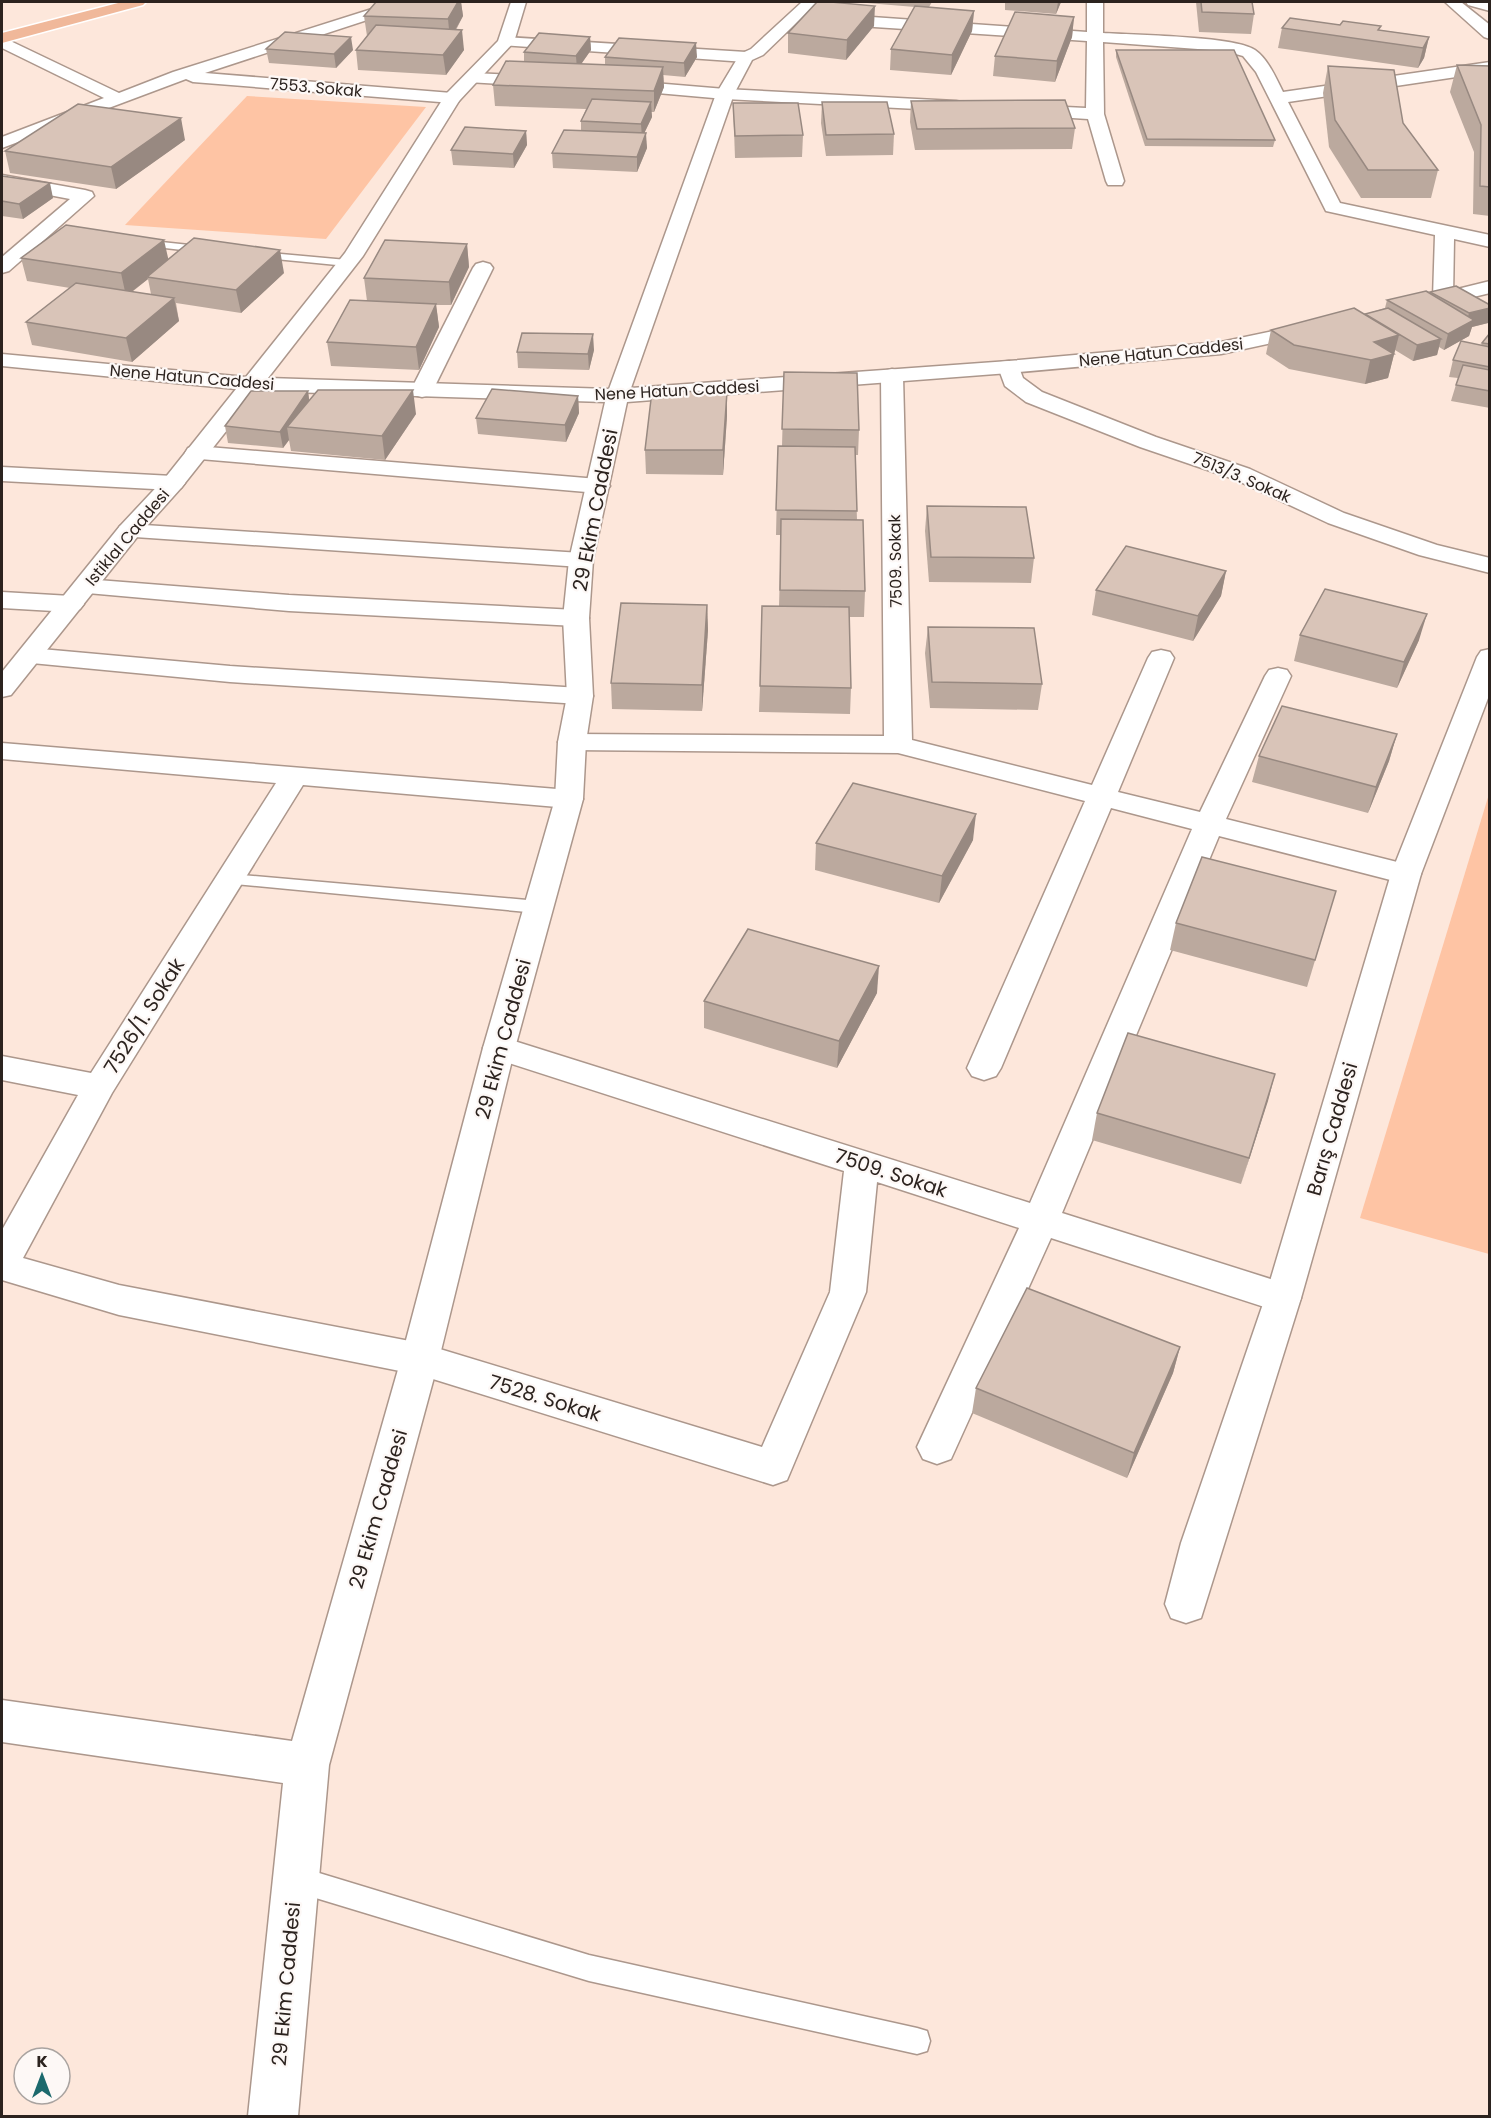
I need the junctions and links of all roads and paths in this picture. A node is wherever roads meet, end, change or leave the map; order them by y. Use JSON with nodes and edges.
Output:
{"nodes":[{"id":1,"x":88,"y":2,"type":"edge"},
{"id":2,"x":138,"y":2,"type":"edge"},
{"id":3,"x":408,"y":2,"type":"edge"},
{"id":4,"x":518,"y":2,"type":"edge"},
{"id":5,"x":1095,"y":2,"type":"edge"},
{"id":6,"x":1452,"y":2,"type":"edge"},
{"id":7,"x":1473,"y":2,"type":"edge"},
{"id":8,"x":1490,"y":6,"type":"edge"},
{"id":9,"x":802,"y":9,"type":"edge"},
{"id":10,"x":2,"y":24,"type":"edge"},
{"id":11,"x":1490,"y":33,"type":"edge"},
{"id":12,"x":1095,"y":37,"type":"junction"},
{"id":13,"x":2,"y":40,"type":"edge"},
{"id":14,"x":506,"y":42,"type":"junction"},
{"id":15,"x":746,"y":57,"type":"junction"},
{"id":16,"x":1490,"y":67,"type":"edge"},
{"id":17,"x":180,"y":76,"type":"junction"},
{"id":18,"x":473,"y":78,"type":"junction"},
{"id":19,"x":556,"y":82,"type":"edge"},
{"id":20,"x":604,"y":84,"type":"edge"},
{"id":21,"x":725,"y":94,"type":"junction"},
{"id":22,"x":452,"y":98,"type":"junction"},
{"id":23,"x":1278,"y":98,"type":"junction"},
{"id":24,"x":119,"y":99,"type":"junction"},
{"id":25,"x":976,"y":107,"type":"edge"},
{"id":26,"x":1012,"y":109,"type":"edge"},
{"id":27,"x":1095,"y":114,"type":"junction"},
{"id":28,"x":2,"y":144,"type":"edge"},
{"id":29,"x":2,"y":181,"type":"edge"},
{"id":30,"x":1115,"y":181,"type":"dead end"},
{"id":31,"x":1445,"y":231,"type":"junction"},
{"id":32,"x":1490,"y":241,"type":"edge"},
{"id":33,"x":134,"y":242,"type":"edge"},
{"id":34,"x":217,"y":250,"type":"edge"},
{"id":35,"x":252,"y":254,"type":"edge"},
{"id":36,"x":347,"y":263,"type":"junction"},
{"id":37,"x":2,"y":267,"type":"edge"},
{"id":38,"x":483,"y":268,"type":"dead end"},
{"id":39,"x":1490,"y":287,"type":"edge"},
{"id":40,"x":1443,"y":298,"type":"junction"},
{"id":41,"x":1409,"y":306,"type":"edge"},
{"id":42,"x":1331,"y":324,"type":"edge"},
{"id":43,"x":2,"y":360,"type":"edge"},
{"id":44,"x":1009,"y":367,"type":"junction"},
{"id":45,"x":892,"y":376,"type":"junction"},
{"id":46,"x":251,"y":384,"type":"junction"},
{"id":47,"x":422,"y":390,"type":"junction"},
{"id":48,"x":617,"y":396,"type":"junction"},
{"id":49,"x":195,"y":453,"type":"junction"},
{"id":50,"x":2,"y":474,"type":"edge"},
{"id":51,"x":173,"y":483,"type":"junction"},
{"id":52,"x":598,"y":486,"type":"junction"},
{"id":53,"x":129,"y":531,"type":"junction"},
{"id":54,"x":581,"y":560,"type":"junction"},
{"id":55,"x":1490,"y":566,"type":"edge"},
{"id":56,"x":78,"y":596,"type":"junction"},
{"id":57,"x":2,"y":600,"type":"edge"},
{"id":58,"x":576,"y":618,"type":"junction"},
{"id":59,"x":30,"y":656,"type":"junction"},
{"id":60,"x":1490,"y":657,"type":"edge"},
{"id":61,"x":1161,"y":658,"type":"dead end"},
{"id":62,"x":1278,"y":676,"type":"dead end"},
{"id":63,"x":2,"y":689,"type":"edge"},
{"id":64,"x":580,"y":696,"type":"junction"},
{"id":65,"x":572,"y":742,"type":"junction"},
{"id":66,"x":898,"y":745,"type":"junction"},
{"id":67,"x":2,"y":751,"type":"edge"},
{"id":68,"x":295,"y":776,"type":"junction"},
{"id":69,"x":1103,"y":797,"type":"junction"},
{"id":70,"x":569,"y":799,"type":"junction"},
{"id":71,"x":1209,"y":824,"type":"junction"},
{"id":72,"x":1406,"y":874,"type":"junction"},
{"id":73,"x":230,"y":879,"type":"junction"},
{"id":74,"x":538,"y":907,"type":"junction"},
{"id":75,"x":499,"y":1048,"type":"junction"},
{"id":76,"x":2,"y":1068,"type":"edge"},
{"id":77,"x":984,"y":1068,"type":"dead end"},
{"id":78,"x":99,"y":1087,"type":"junction"},
{"id":79,"x":862,"y":1163,"type":"junction"},
{"id":80,"x":1041,"y":1220,"type":"junction"},
{"id":81,"x":2,"y":1262,"type":"edge"},
{"id":82,"x":2,"y":1266,"type":"edge"},
{"id":83,"x":1283,"y":1298,"type":"junction"},
{"id":84,"x":420,"y":1359,"type":"junction"},
{"id":85,"x":937,"y":1448,"type":"dead end"},
{"id":86,"x":1186,"y":1604,"type":"dead end"},
{"id":87,"x":2,"y":1721,"type":"edge"},
{"id":88,"x":307,"y":1765,"type":"junction"},
{"id":89,"x":296,"y":1879,"type":"junction"},
{"id":90,"x":917,"y":2042,"type":"dead end"},
{"id":91,"x":273,"y":2116,"type":"edge"}],
"edges":[{"from":1,"to":10,"type":"highway"},
{"from":2,"to":13,"type":"highway"},
{"from":3,"to":17,"type":"street"},
{"from":4,"to":14,"type":"street"},
{"from":5,"to":12,"type":"street"},
{"from":6,"to":11,"type":"street"},
{"from":7,"to":8,"type":"street"},
{"from":9,"to":12,"type":"street"},
{"from":9,"to":15,"type":"street","name":"29 Ekim Caddesi"},
{"from":12,"to":23,"type":"street"},
{"from":12,"to":27,"type":"street"},
{"from":13,"to":24,"type":"street"},
{"from":14,"to":15,"type":"street"},
{"from":14,"to":18,"type":"street","name":"Istiklal Caddesi"},
{"from":15,"to":21,"type":"street","name":"29 Ekim Caddesi"},
{"from":16,"to":23,"type":"street"},
{"from":17,"to":22,"type":"street","name":"7553. Sokak"},
{"from":17,"to":24,"type":"street"},
{"from":18,"to":19,"type":"street"},
{"from":18,"to":22,"type":"street","name":"Istiklal Caddesi"},
{"from":20,"to":21,"type":"street"},
{"from":21,"to":25,"type":"street"},
{"from":21,"to":48,"type":"street","name":"29 Ekim Caddesi"},
{"from":22,"to":36,"type":"street","name":"Istiklal Caddesi"},
{"from":23,"to":31,"type":"street"},
{"from":24,"to":28,"type":"street"},
{"from":26,"to":27,"type":"street"},
{"from":27,"to":30,"type":"street"},
{"from":29,"to":37,"type":"street"},
{"from":31,"to":32,"type":"street"},
{"from":31,"to":40,"type":"street"},
{"from":33,"to":34,"type":"lane"},
{"from":35,"to":36,"type":"lane"},
{"from":36,"to":46,"type":"street","name":"Istiklal Caddesi"},
{"from":38,"to":47,"type":"street"},
{"from":39,"to":40,"type":"street"},
{"from":40,"to":41,"type":"street"},
{"from":42,"to":44,"type":"street","name":"Nene Hatun Caddesi"},
{"from":43,"to":46,"type":"street","name":"Nene Hatun Caddesi"},
{"from":44,"to":45,"type":"street","name":"Nene Hatun Caddesi"},
{"from":44,"to":55,"type":"street","name":"7513/3. Sokak"},
{"from":45,"to":48,"type":"street","name":"Nene Hatun Caddesi"},
{"from":45,"to":66,"type":"street","name":"7509. Sokak"},
{"from":46,"to":47,"type":"street","name":"Nene Hatun Caddesi"},
{"from":46,"to":49,"type":"street","name":"Istiklal Caddesi"},
{"from":47,"to":48,"type":"street","name":"Nene Hatun Caddesi"},
{"from":48,"to":52,"type":"street","name":"29 Ekim Caddesi"},
{"from":49,"to":51,"type":"street","name":"Istiklal Caddesi"},
{"from":49,"to":52,"type":"street"},
{"from":50,"to":51,"type":"street"},
{"from":51,"to":53,"type":"street","name":"Istiklal Caddesi"},
{"from":52,"to":54,"type":"street","name":"29 Ekim Caddesi"},
{"from":53,"to":54,"type":"street"},
{"from":53,"to":56,"type":"street","name":"Istiklal Caddesi"},
{"from":54,"to":58,"type":"street","name":"29 Ekim Caddesi"},
{"from":56,"to":57,"type":"street"},
{"from":56,"to":58,"type":"street"},
{"from":56,"to":59,"type":"street","name":"Istiklal Caddesi"},
{"from":58,"to":64,"type":"street","name":"29 Ekim Caddesi"},
{"from":59,"to":63,"type":"street","name":"Istiklal Caddesi"},
{"from":59,"to":64,"type":"street"},
{"from":60,"to":72,"type":"street","name":"Barış Caddesi"},
{"from":61,"to":69,"type":"street"},
{"from":62,"to":71,"type":"street"},
{"from":64,"to":65,"type":"street","name":"29 Ekim Caddesi"},
{"from":65,"to":66,"type":"street"},
{"from":65,"to":70,"type":"street","name":"29 Ekim Caddesi"},
{"from":66,"to":69,"type":"street"},
{"from":67,"to":68,"type":"street"},
{"from":68,"to":70,"type":"street"},
{"from":68,"to":73,"type":"street","name":"7526/1. Sokak"},
{"from":69,"to":71,"type":"street"},
{"from":69,"to":77,"type":"street"},
{"from":70,"to":74,"type":"street","name":"29 Ekim Caddesi"},
{"from":71,"to":72,"type":"street"},
{"from":71,"to":80,"type":"street"},
{"from":72,"to":83,"type":"street","name":"Barış Caddesi"},
{"from":73,"to":74,"type":"lane"},
{"from":73,"to":78,"type":"street","name":"7526/1. Sokak"},
{"from":74,"to":75,"type":"street","name":"29 Ekim Caddesi"},
{"from":75,"to":79,"type":"street","name":"7509. Sokak"},
{"from":75,"to":84,"type":"street","name":"29 Ekim Caddesi"},
{"from":76,"to":78,"type":"street"},
{"from":78,"to":81,"type":"street","name":"7526/1. Sokak"},
{"from":79,"to":80,"type":"street","name":"7509. Sokak"},
{"from":79,"to":84,"type":"street","name":"7528. Sokak"},
{"from":80,"to":83,"type":"street","name":"7509. Sokak"},
{"from":80,"to":85,"type":"street"},
{"from":82,"to":84,"type":"street","name":"7528. Sokak"},
{"from":83,"to":86,"type":"street","name":"Barış Caddesi"},
{"from":84,"to":88,"type":"street","name":"29 Ekim Caddesi"},
{"from":87,"to":88,"type":"street"},
{"from":88,"to":89,"type":"street","name":"29 Ekim Caddesi"},
{"from":89,"to":90,"type":"lane"},
{"from":89,"to":91,"type":"street","name":"29 Ekim Caddesi"}]}
